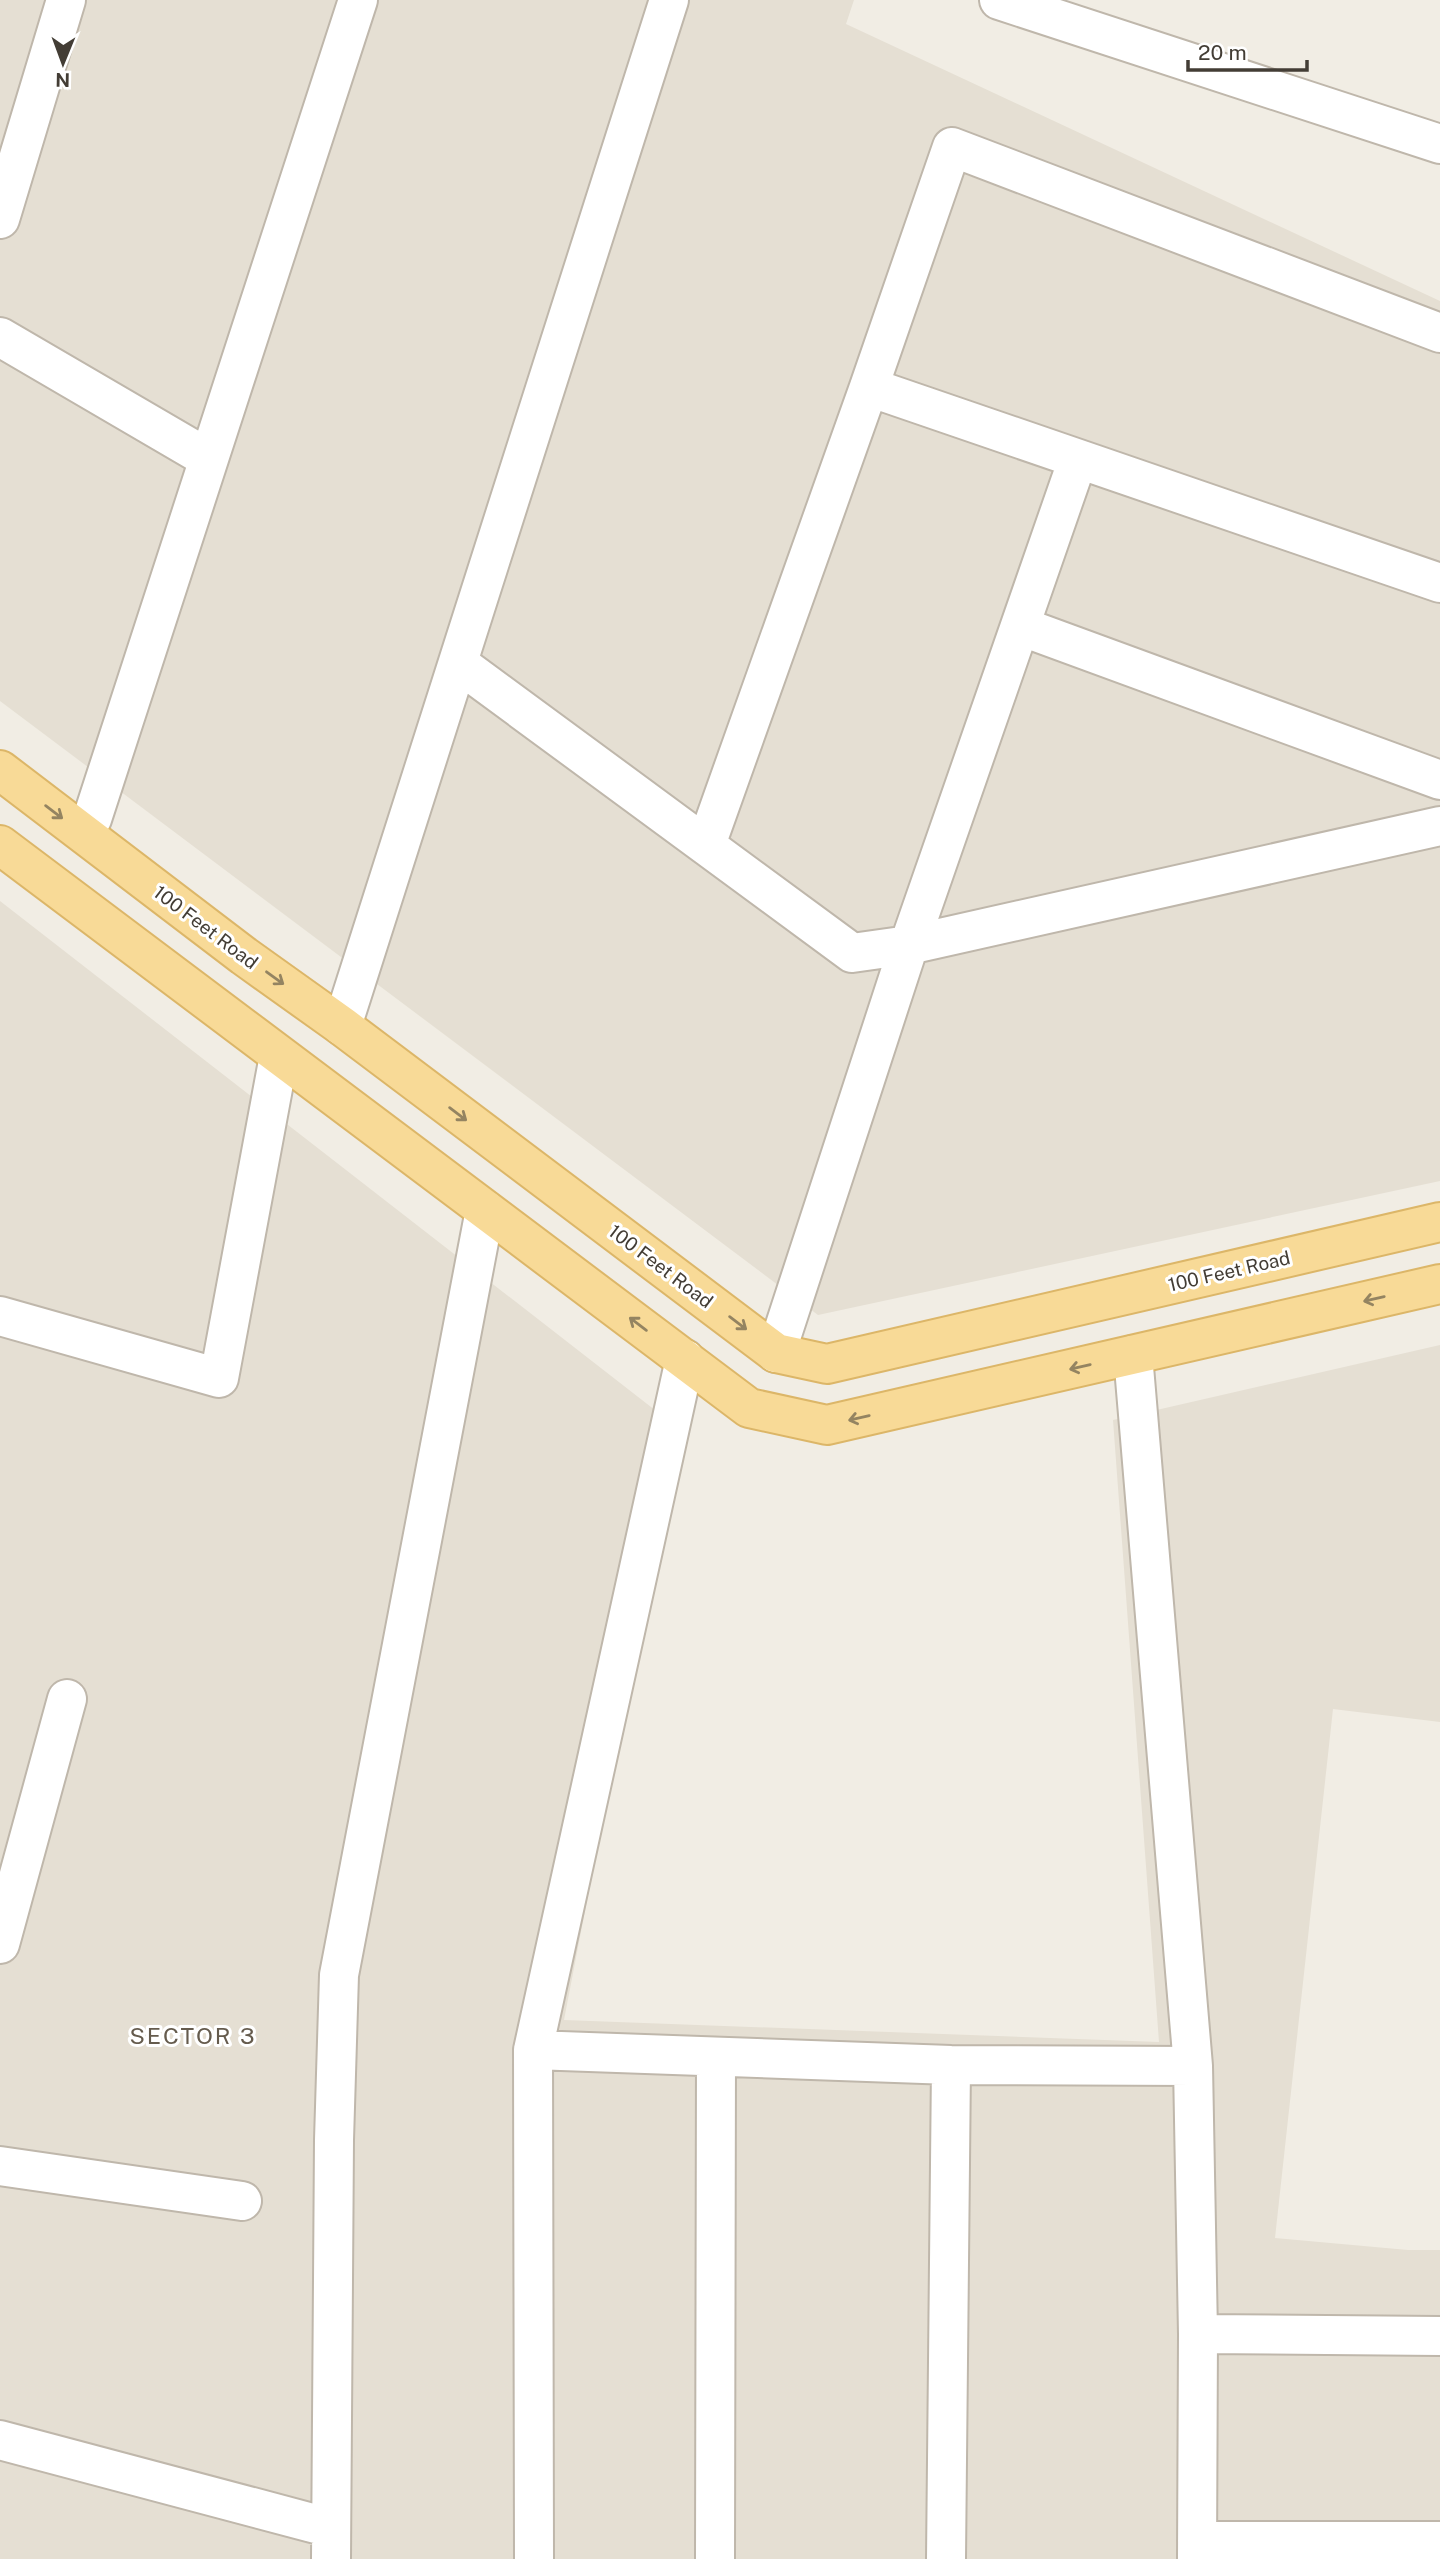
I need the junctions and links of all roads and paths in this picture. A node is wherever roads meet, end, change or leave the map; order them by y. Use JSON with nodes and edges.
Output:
{"nodes":[{"id":1,"x":66,"y":0,"type":"edge"},
{"id":2,"x":358,"y":0,"type":"edge"},
{"id":3,"x":670,"y":0,"type":"edge"},
{"id":4,"x":999,"y":0,"type":"edge"},
{"id":5,"x":1440,"y":144,"type":"edge"},
{"id":6,"x":0,"y":219,"type":"edge"},
{"id":7,"x":1440,"y":333,"type":"edge"},
{"id":8,"x":0,"y":337,"type":"edge"},
{"id":9,"x":869,"y":387,"type":"junction"},
{"id":10,"x":209,"y":458,"type":"junction"},
{"id":11,"x":1078,"y":459,"type":"junction"},
{"id":12,"x":1440,"y":583,"type":"edge"},
{"id":13,"x":1020,"y":626,"type":"junction"},
{"id":14,"x":458,"y":663,"type":"junction"},
{"id":15,"x":0,"y":770,"type":"edge"},
{"id":16,"x":1440,"y":780,"type":"edge"},
{"id":17,"x":92,"y":819,"type":"dead end"},
{"id":18,"x":1440,"y":826,"type":"edge"},
{"id":19,"x":0,"y":845,"type":"edge"},
{"id":20,"x":705,"y":845,"type":"junction"},
{"id":21,"x":909,"y":945,"type":"junction"},
{"id":22,"x":342,"y":1026,"type":"junction"},
{"id":23,"x":279,"y":1056,"type":"junction"},
{"id":24,"x":485,"y":1210,"type":"junction"},
{"id":25,"x":1440,"y":1222,"type":"edge"},
{"id":26,"x":1440,"y":1283,"type":"edge"},
{"id":27,"x":0,"y":1316,"type":"edge"},
{"id":28,"x":776,"y":1353,"type":"junction"},
{"id":29,"x":1133,"y":1354,"type":"junction"},
{"id":30,"x":685,"y":1359,"type":"junction"},
{"id":31,"x":67,"y":1699,"type":"dead end"},
{"id":32,"x":5,"y":1901,"type":"edge"},
{"id":33,"x":0,"y":1944,"type":"edge"},
{"id":34,"x":533,"y":2050,"type":"junction"},
{"id":35,"x":716,"y":2057,"type":"junction"},
{"id":36,"x":951,"y":2066,"type":"junction"},
{"id":37,"x":1193,"y":2066,"type":"junction"},
{"id":38,"x":0,"y":2166,"type":"edge"},
{"id":39,"x":243,"y":2201,"type":"dead end"},
{"id":40,"x":1198,"y":2334,"type":"junction"},
{"id":41,"x":1440,"y":2336,"type":"edge"},
{"id":42,"x":0,"y":2440,"type":"edge"},
{"id":43,"x":1440,"y":2540,"type":"edge"},
{"id":44,"x":331,"y":2544,"type":"edge"},
{"id":45,"x":1197,"y":2550,"type":"edge"},
{"id":46,"x":534,"y":2559,"type":"edge"},
{"id":47,"x":715,"y":2559,"type":"edge"},
{"id":48,"x":946,"y":2559,"type":"edge"}],
"edges":[{"from":1,"to":6,"type":"street"},
{"from":2,"to":10,"type":"street"},
{"from":3,"to":14,"type":"street"},
{"from":4,"to":5,"type":"street"},
{"from":7,"to":9,"type":"street"},
{"from":8,"to":10,"type":"street"},
{"from":9,"to":11,"type":"street"},
{"from":9,"to":20,"type":"street"},
{"from":10,"to":17,"type":"street"},
{"from":11,"to":12,"type":"street"},
{"from":11,"to":13,"type":"street"},
{"from":13,"to":16,"type":"street"},
{"from":13,"to":21,"type":"street"},
{"from":14,"to":20,"type":"street"},
{"from":14,"to":22,"type":"street"},
{"from":15,"to":22,"type":"main road","name":"100 Feet Road","one_way":true},
{"from":18,"to":21,"type":"street"},
{"from":19,"to":23,"type":"main road"},
{"from":20,"to":21,"type":"street"},
{"from":21,"to":28,"type":"street"},
{"from":22,"to":28,"type":"main road","name":"100 Feet Road","one_way":true},
{"from":23,"to":24,"type":"main road"},
{"from":23,"to":27,"type":"street"},
{"from":30,"to":24,"type":"main road","one_way":true},
{"from":24,"to":44,"type":"street"},
{"from":25,"to":28,"type":"main road","name":"100 Feet Road"},
{"from":26,"to":29,"type":"main road","one_way":true},
{"from":29,"to":30,"type":"main road","one_way":true},
{"from":29,"to":37,"type":"street"},
{"from":30,"to":34,"type":"street"},
{"from":31,"to":32,"type":"street"},
{"from":32,"to":33,"type":"street"},
{"from":34,"to":35,"type":"street"},
{"from":34,"to":46,"type":"street"},
{"from":35,"to":36,"type":"street"},
{"from":35,"to":47,"type":"street"},
{"from":36,"to":37,"type":"street"},
{"from":36,"to":48,"type":"street"},
{"from":37,"to":40,"type":"street"},
{"from":38,"to":39,"type":"street"},
{"from":40,"to":41,"type":"street"},
{"from":40,"to":45,"type":"street"},
{"from":42,"to":44,"type":"street"},
{"from":43,"to":45,"type":"street"}]}
